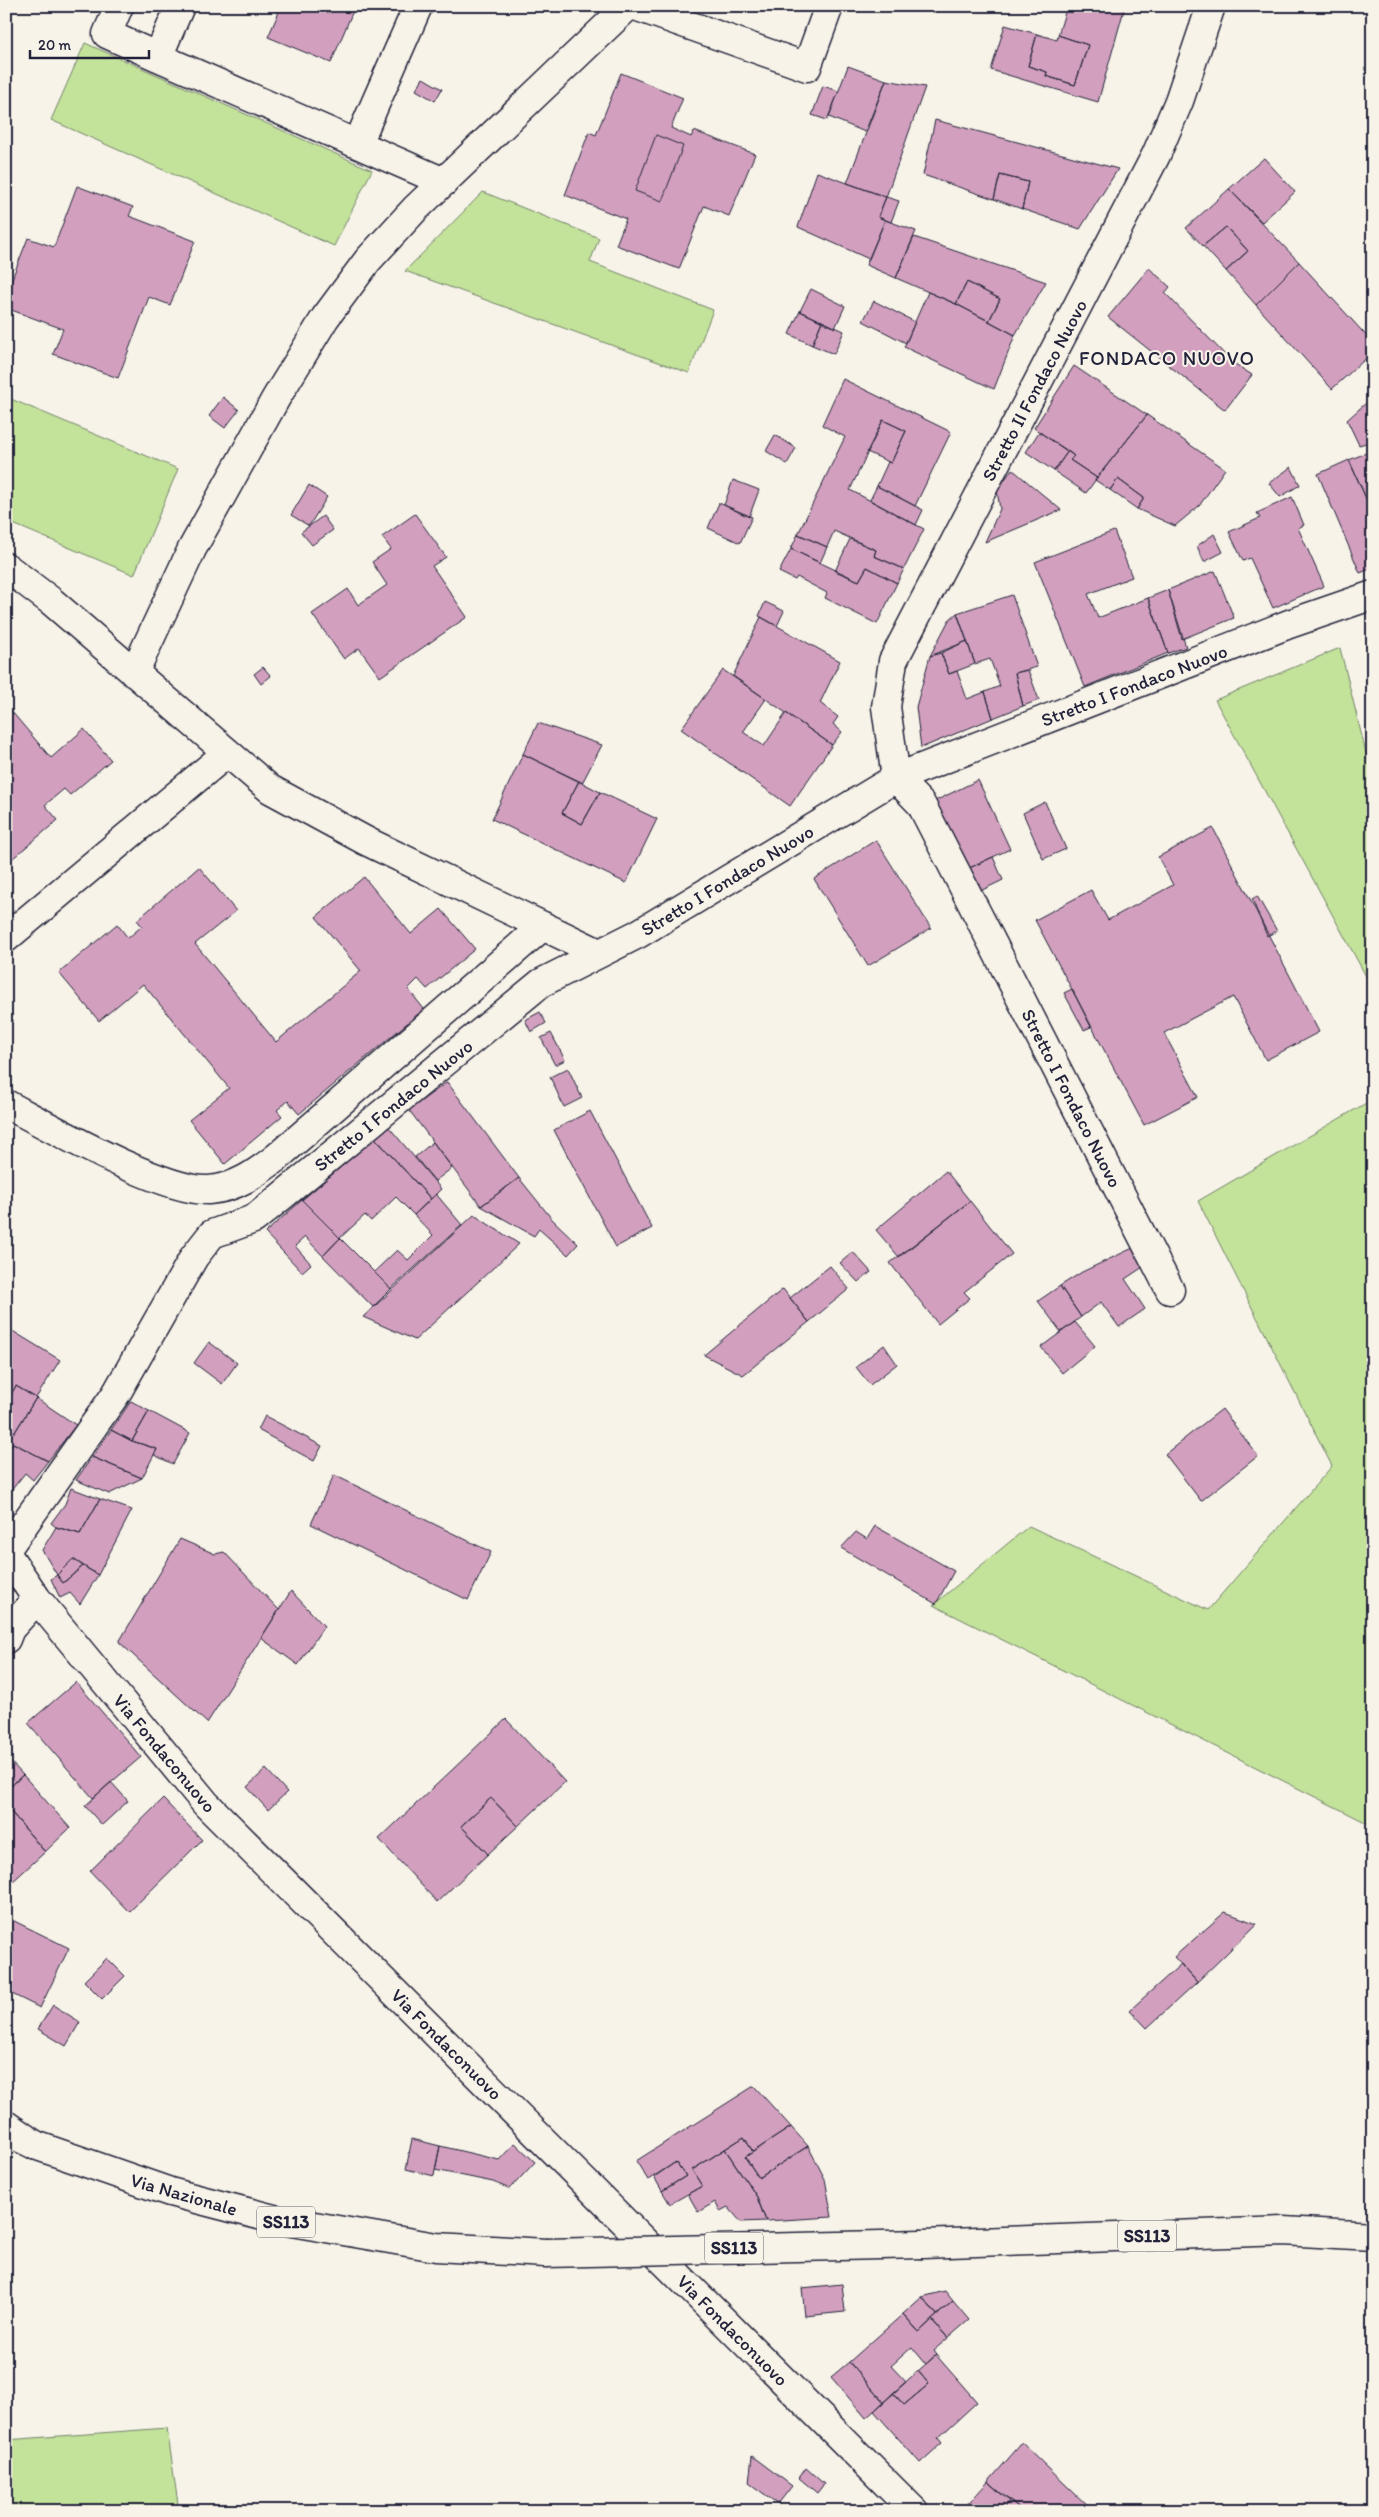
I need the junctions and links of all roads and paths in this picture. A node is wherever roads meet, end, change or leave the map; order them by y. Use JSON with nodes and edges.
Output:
{"nodes":[{"id":1,"x":119,"y":6,"type":"edge"},
{"id":2,"x":180,"y":6,"type":"edge"},
{"id":3,"x":418,"y":6,"type":"edge"},
{"id":4,"x":628,"y":6,"type":"edge"},
{"id":5,"x":635,"y":6,"type":"edge"},
{"id":6,"x":829,"y":6,"type":"edge"},
{"id":7,"x":1211,"y":6,"type":"edge"},
{"id":8,"x":158,"y":57,"type":"junction"},
{"id":9,"x":358,"y":143,"type":"junction"},
{"id":10,"x":444,"y":182,"type":"junction"},
{"id":11,"x":6,"y":567,"type":"edge"},
{"id":12,"x":1373,"y":595,"type":"edge"},
{"id":13,"x":134,"y":673,"type":"junction"},
{"id":14,"x":228,"y":753,"type":"junction"},
{"id":15,"x":896,"y":778,"type":"junction"},
{"id":16,"x":543,"y":926,"type":"junction"},
{"id":17,"x":6,"y":938,"type":"edge"},
{"id":18,"x":599,"y":953,"type":"junction"},
{"id":19,"x":6,"y":1104,"type":"edge"},
{"id":20,"x":1170,"y":1290,"type":"dead end"},
{"id":21,"x":6,"y":1551,"type":"edge"},
{"id":22,"x":38,"y":1599,"type":"junction"},
{"id":23,"x":6,"y":1639,"type":"edge"},
{"id":24,"x":6,"y":2125,"type":"edge"},
{"id":25,"x":6,"y":2131,"type":"edge"},
{"id":26,"x":6,"y":2145,"type":"edge"},
{"id":27,"x":35,"y":2145,"type":"junction"},
{"id":28,"x":1373,"y":2236,"type":"edge"},
{"id":29,"x":914,"y":2511,"type":"edge"}],
"edges":[{"from":1,"to":8,"type":"main road"},
{"from":2,"to":8,"type":"main road"},
{"from":3,"to":9,"type":"main road"},
{"from":4,"to":10,"type":"main road"},
{"from":5,"to":6,"type":"main road"},
{"from":7,"to":15,"type":"main road","name":"Stretto II Fondaco Nuovo"},
{"from":8,"to":9,"type":"main road"},
{"from":9,"to":10,"type":"main road"},
{"from":10,"to":13,"type":"main road"},
{"from":11,"to":13,"type":"main road"},
{"from":12,"to":15,"type":"main road","name":"Stretto I Fondaco Nuovo"},
{"from":13,"to":14,"type":"main road"},
{"from":14,"to":16,"type":"main road"},
{"from":14,"to":17,"type":"main road"},
{"from":15,"to":18,"type":"main road","name":"Stretto I Fondaco Nuovo"},
{"from":15,"to":20,"type":"main road","name":"Stretto I Fondaco Nuovo"},
{"from":16,"to":18,"type":"main road"},
{"from":16,"to":19,"type":"main road"},
{"from":18,"to":21,"type":"main road","name":"Stretto I Fondaco Nuovo"},
{"from":21,"to":22,"type":"main road","name":"Via Fondaconuovo"},
{"from":22,"to":23,"type":"main road"},
{"from":22,"to":29,"type":"main road","name":"Via Fondaconuovo"},
{"from":24,"to":27,"type":"main road"},
{"from":25,"to":27,"type":"main road","name":"Via Nazionale","number":"SS113"},
{"from":26,"to":27,"type":"main road"},
{"from":27,"to":28,"type":"main road","name":"Via Nazionale","number":"SS113","bridge":true}]}
